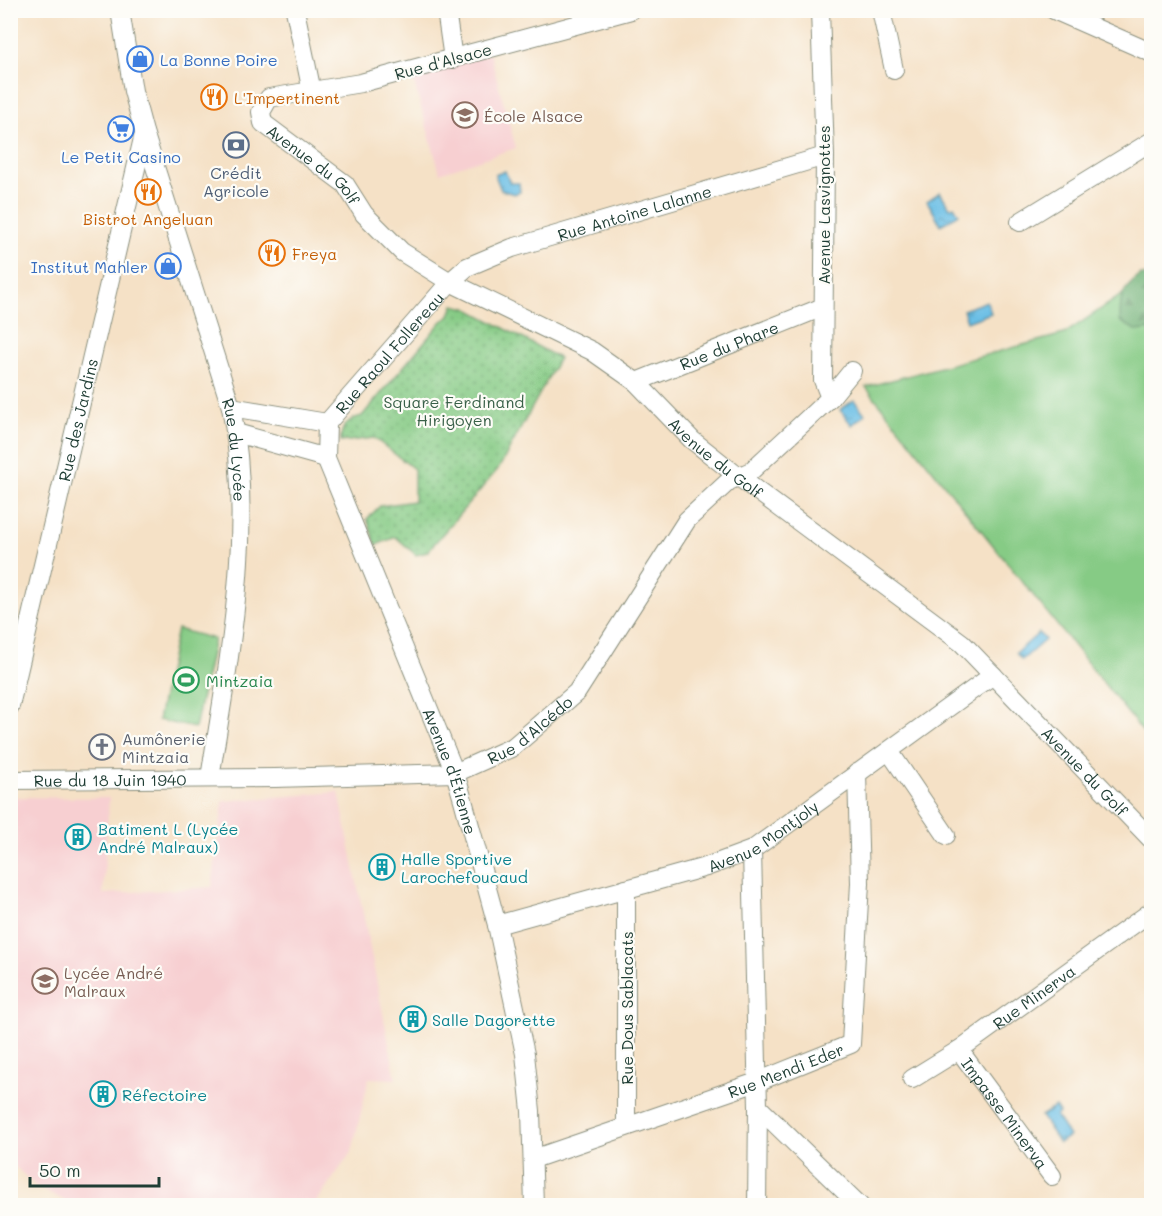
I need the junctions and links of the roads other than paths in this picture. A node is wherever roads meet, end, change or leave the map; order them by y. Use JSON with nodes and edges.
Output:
{"nodes":[{"id":1,"x":120,"y":10,"type":"edge"},
{"id":2,"x":295,"y":10,"type":"edge"},
{"id":3,"x":446,"y":10,"type":"edge"},
{"id":4,"x":631,"y":10,"type":"edge"},
{"id":5,"x":820,"y":10,"type":"edge"},
{"id":6,"x":881,"y":10,"type":"edge"},
{"id":7,"x":1054,"y":10,"type":"edge"},
{"id":8,"x":1152,"y":53,"type":"edge"},
{"id":9,"x":453,"y":58,"type":"junction"},
{"id":10,"x":894,"y":69,"type":"dead end"},
{"id":11,"x":312,"y":92,"type":"junction"},
{"id":12,"x":261,"y":112,"type":"joint"},
{"id":13,"x":144,"y":132,"type":"junction"},
{"id":14,"x":1152,"y":141,"type":"edge"},
{"id":15,"x":825,"y":156,"type":"junction"},
{"id":16,"x":1020,"y":222,"type":"dead end"},
{"id":17,"x":450,"y":282,"type":"junction"},
{"id":18,"x":823,"y":307,"type":"junction"},
{"id":19,"x":852,"y":371,"type":"dead end"},
{"id":20,"x":636,"y":382,"type":"junction"},
{"id":21,"x":830,"y":398,"type":"junction"},
{"id":22,"x":231,"y":407,"type":"junction"},
{"id":23,"x":327,"y":423,"type":"junction"},
{"id":24,"x":236,"y":434,"type":"junction"},
{"id":25,"x":326,"y":459,"type":"junction"},
{"id":26,"x":740,"y":478,"type":"junction"},
{"id":27,"x":993,"y":675,"type":"junction"},
{"id":28,"x":10,"y":706,"type":"edge"},
{"id":29,"x":889,"y":751,"type":"junction"},
{"id":30,"x":455,"y":773,"type":"junction"},
{"id":31,"x":857,"y":773,"type":"junction"},
{"id":32,"x":210,"y":778,"type":"junction"},
{"id":33,"x":10,"y":780,"type":"edge"},
{"id":34,"x":946,"y":835,"type":"dead end"},
{"id":35,"x":1152,"y":840,"type":"edge"},
{"id":36,"x":752,"y":850,"type":"junction"},
{"id":37,"x":626,"y":889,"type":"junction"},
{"id":38,"x":1152,"y":911,"type":"edge"},
{"id":39,"x":497,"y":925,"type":"junction"},
{"id":40,"x":959,"y":1050,"type":"junction"},
{"id":41,"x":912,"y":1079,"type":"dead end"},
{"id":42,"x":758,"y":1082,"type":"junction"},
{"id":43,"x":758,"y":1107,"type":"junction"},
{"id":44,"x":626,"y":1126,"type":"junction"},
{"id":45,"x":533,"y":1159,"type":"junction"},
{"id":46,"x":1052,"y":1176,"type":"dead end"},
{"id":47,"x":534,"y":1206,"type":"edge"},
{"id":48,"x":757,"y":1206,"type":"edge"},
{"id":49,"x":860,"y":1206,"type":"edge"}],
"edges":[{"from":1,"to":13,"type":"street","name":"Rue du Lycée"},
{"from":2,"to":11,"type":"street"},
{"from":3,"to":9,"type":"street"},
{"from":4,"to":9,"type":"street","name":"Rue d'Alsace"},
{"from":5,"to":15,"type":"street","name":"Avenue Lasvignottes"},
{"from":6,"to":10,"type":"street"},
{"from":7,"to":8,"type":"street"},
{"from":9,"to":11,"type":"street","name":"Rue d'Alsace"},
{"from":11,"to":12,"type":"street","name":"Rue d'Alsace"},
{"from":12,"to":17,"type":"street","name":"Avenue du Golf"},
{"from":13,"to":22,"type":"street","name":"Rue du Lycée"},
{"from":13,"to":28,"type":"street","name":"Rue des Jardins"},
{"from":14,"to":16,"type":"street"},
{"from":15,"to":17,"type":"street","name":"Rue Antoine Lalanne"},
{"from":15,"to":18,"type":"street","name":"Avenue Lasvignottes"},
{"from":17,"to":20,"type":"street","name":"Avenue du Golf"},
{"from":17,"to":23,"type":"street","name":"Rue Raoul Follereau"},
{"from":18,"to":20,"type":"street","name":"Rue du Phare"},
{"from":18,"to":21,"type":"street","name":"Avenue Lasvignottes"},
{"from":19,"to":21,"type":"street","name":"Rue d'Alcédo"},
{"from":20,"to":26,"type":"street","name":"Avenue du Golf"},
{"from":21,"to":26,"type":"street","name":"Rue d'Alcédo"},
{"from":22,"to":23,"type":"street"},
{"from":22,"to":24,"type":"street","name":"Rue du Lycée"},
{"from":23,"to":25,"type":"street","name":"Avenue d'Étienne"},
{"from":24,"to":25,"type":"street"},
{"from":24,"to":32,"type":"street","name":"Rue du Lycée"},
{"from":25,"to":30,"type":"street","name":"Avenue d'Étienne"},
{"from":26,"to":27,"type":"street","name":"Avenue du Golf"},
{"from":26,"to":30,"type":"street","name":"Rue d'Alcédo"},
{"from":27,"to":29,"type":"street","name":"Avenue Montjoly"},
{"from":27,"to":35,"type":"street","name":"Avenue du Golf"},
{"from":29,"to":31,"type":"street","name":"Avenue Montjoly"},
{"from":29,"to":34,"type":"street"},
{"from":30,"to":32,"type":"street","name":"Rue d'Alcédo"},
{"from":30,"to":39,"type":"street","name":"Avenue d'Étienne"},
{"from":31,"to":36,"type":"street","name":"Avenue Montjoly"},
{"from":31,"to":42,"type":"street","name":"Rue Mendi Eder"},
{"from":32,"to":33,"type":"street","name":"Rue du 18 Juin 1940"},
{"from":36,"to":37,"type":"street","name":"Avenue Montjoly"},
{"from":36,"to":42,"type":"street"},
{"from":37,"to":39,"type":"street","name":"Avenue Montjoly"},
{"from":37,"to":44,"type":"street","name":"Rue Dous Sablacats"},
{"from":38,"to":40,"type":"street","name":"Rue Minerva"},
{"from":39,"to":45,"type":"street","name":"Avenue d'Étienne"},
{"from":40,"to":41,"type":"street","name":"Rue Minerva"},
{"from":40,"to":46,"type":"street","name":"Impasse Minerva"},
{"from":42,"to":43,"type":"street"},
{"from":42,"to":44,"type":"street","name":"Rue Mendi Eder"},
{"from":43,"to":48,"type":"street"},
{"from":43,"to":49,"type":"street"},
{"from":44,"to":45,"type":"street","name":"Rue Mendi Eder"},
{"from":45,"to":47,"type":"street","name":"Avenue d'Étienne"}]}
